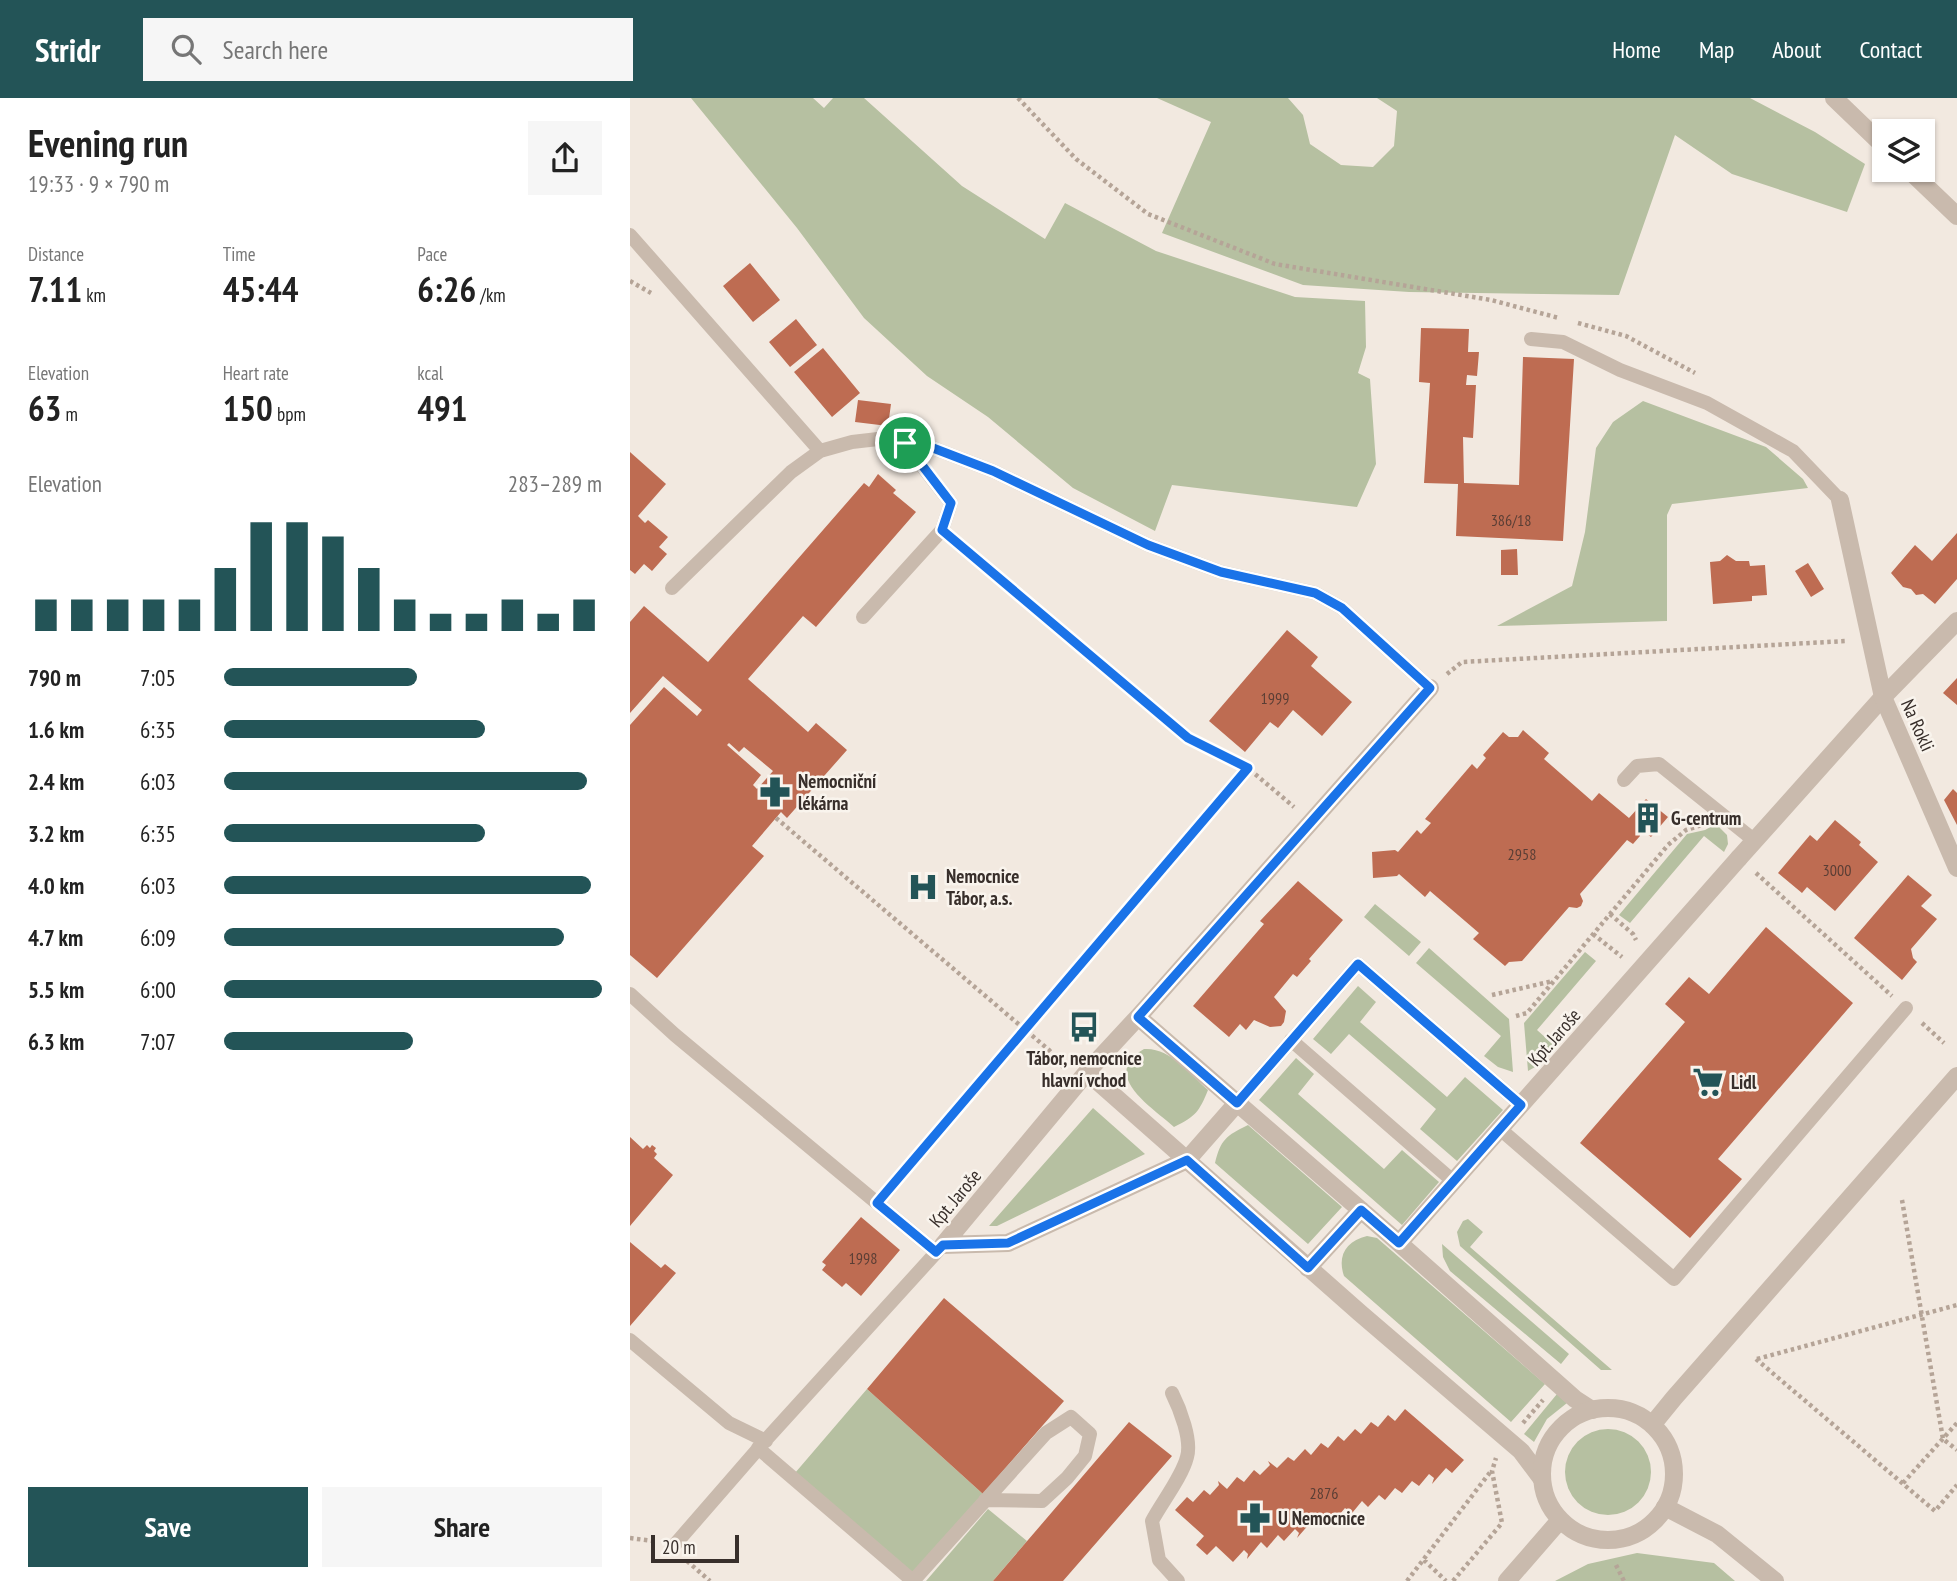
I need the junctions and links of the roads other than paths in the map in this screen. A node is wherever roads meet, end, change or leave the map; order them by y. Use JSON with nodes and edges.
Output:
{"nodes":[{"id":1,"x":1835,"y":98,"type":"edge"},
{"id":2,"x":1872,"y":134,"type":"edge"},
{"id":3,"x":1922,"y":182,"type":"edge"},
{"id":4,"x":1957,"y":216,"type":"edge"},
{"id":5,"x":630,"y":234,"type":"edge"},
{"id":6,"x":1531,"y":339,"type":"dead end"},
{"id":7,"x":905,"y":443,"type":"junction"},
{"id":8,"x":820,"y":451,"type":"junction"},
{"id":9,"x":1840,"y":500,"type":"joint"},
{"id":10,"x":672,"y":588,"type":"dead end"},
{"id":11,"x":863,"y":617,"type":"dead end"},
{"id":12,"x":1957,"y":621,"type":"edge"},
{"id":13,"x":1430,"y":688,"type":"joint"},
{"id":14,"x":1882,"y":697,"type":"junction"},
{"id":15,"x":1624,"y":780,"type":"dead end"},
{"id":16,"x":1755,"y":841,"type":"junction"},
{"id":17,"x":1957,"y":868,"type":"edge"},
{"id":18,"x":630,"y":994,"type":"edge"},
{"id":19,"x":1906,"y":1009,"type":"road end"},
{"id":20,"x":1138,"y":1017,"type":"junction"},
{"id":21,"x":1291,"y":1040,"type":"junction"},
{"id":22,"x":1957,"y":1076,"type":"edge"},
{"id":23,"x":1081,"y":1078,"type":"junction"},
{"id":24,"x":1237,"y":1103,"type":"junction"},
{"id":25,"x":1521,"y":1105,"type":"junction"},
{"id":26,"x":1500,"y":1129,"type":"junction"},
{"id":27,"x":1187,"y":1160,"type":"junction"},
{"id":28,"x":1453,"y":1181,"type":"junction"},
{"id":29,"x":1361,"y":1210,"type":"junction"},
{"id":30,"x":1399,"y":1243,"type":"junction"},
{"id":31,"x":939,"y":1249,"type":"junction"},
{"id":32,"x":1308,"y":1268,"type":"junction"},
{"id":33,"x":630,"y":1340,"type":"edge"},
{"id":34,"x":1172,"y":1393,"type":"dead end"},
{"id":35,"x":1592,"y":1410,"type":"junction"},
{"id":36,"x":1652,"y":1425,"type":"junction"},
{"id":37,"x":762,"y":1445,"type":"junction"},
{"id":38,"x":1542,"y":1479,"type":"junction"},
{"id":39,"x":985,"y":1500,"type":"junction"},
{"id":40,"x":1665,"y":1507,"type":"junction"},
{"id":41,"x":1560,"y":1520,"type":"junction"},
{"id":42,"x":671,"y":1549,"type":"dead end"},
{"id":43,"x":913,"y":1581,"type":"edge"},
{"id":44,"x":1178,"y":1581,"type":"edge"},
{"id":45,"x":1507,"y":1581,"type":"edge"},
{"id":46,"x":1775,"y":1581,"type":"edge"}],
"edges":[{"from":1,"to":2,"type":"street"},
{"from":3,"to":4,"type":"street"},
{"from":5,"to":8,"type":"lane"},
{"from":6,"to":9,"type":"lane"},
{"from":7,"to":8,"type":"lane"},
{"from":7,"to":11,"type":"lane"},
{"from":7,"to":13,"type":"lane"},
{"from":8,"to":10,"type":"lane"},
{"from":9,"to":14,"type":"street"},
{"from":12,"to":14,"type":"street","name":"Na Rokli"},
{"from":13,"to":20,"type":"street","name":"Kpt. Jaroše"},
{"from":14,"to":16,"type":"street","name":"Kpt. Jaroše"},
{"from":14,"to":17,"type":"street","name":"Na Rokli"},
{"from":15,"to":16,"type":"lane"},
{"from":16,"to":25,"type":"street","name":"Kpt. Jaroše"},
{"from":18,"to":31,"type":"lane"},
{"from":19,"to":26,"type":"lane"},
{"from":20,"to":23,"type":"street","name":"Kpt. Jaroše"},
{"from":20,"to":24,"type":"street"},
{"from":21,"to":24,"type":"lane"},
{"from":21,"to":25,"type":"lane"},
{"from":21,"to":28,"type":"lane"},
{"from":22,"to":36,"type":"street"},
{"from":23,"to":27,"type":"street"},
{"from":23,"to":31,"type":"street","name":"Kpt. Jaroše"},
{"from":24,"to":27,"type":"street"},
{"from":24,"to":29,"type":"street"},
{"from":25,"to":26,"type":"street","name":"Kpt. Jaroše"},
{"from":26,"to":28,"type":"street","name":"Kpt. Jaroše"},
{"from":27,"to":31,"type":"street","name":"Kpt. Jaroše"},
{"from":27,"to":32,"type":"street"},
{"from":28,"to":30,"type":"street","name":"Kpt. Jaroše"},
{"from":29,"to":30,"type":"street"},
{"from":29,"to":32,"type":"street"},
{"from":30,"to":35,"type":"street"},
{"from":31,"to":37,"type":"lane"},
{"from":32,"to":38,"type":"street"},
{"from":33,"to":37,"type":"lane"},
{"from":34,"to":44,"type":"lane"},
{"from":35,"to":36,"type":"street"},
{"from":35,"to":38,"type":"street"},
{"from":36,"to":40,"type":"street"},
{"from":37,"to":42,"type":"lane"},
{"from":37,"to":43,"type":"lane"},
{"from":38,"to":41,"type":"street"},
{"from":39,"to":39,"type":"lane"},
{"from":39,"to":43,"type":"lane"},
{"from":40,"to":41,"type":"street"},
{"from":40,"to":46,"type":"street"},
{"from":41,"to":45,"type":"street"}]}
